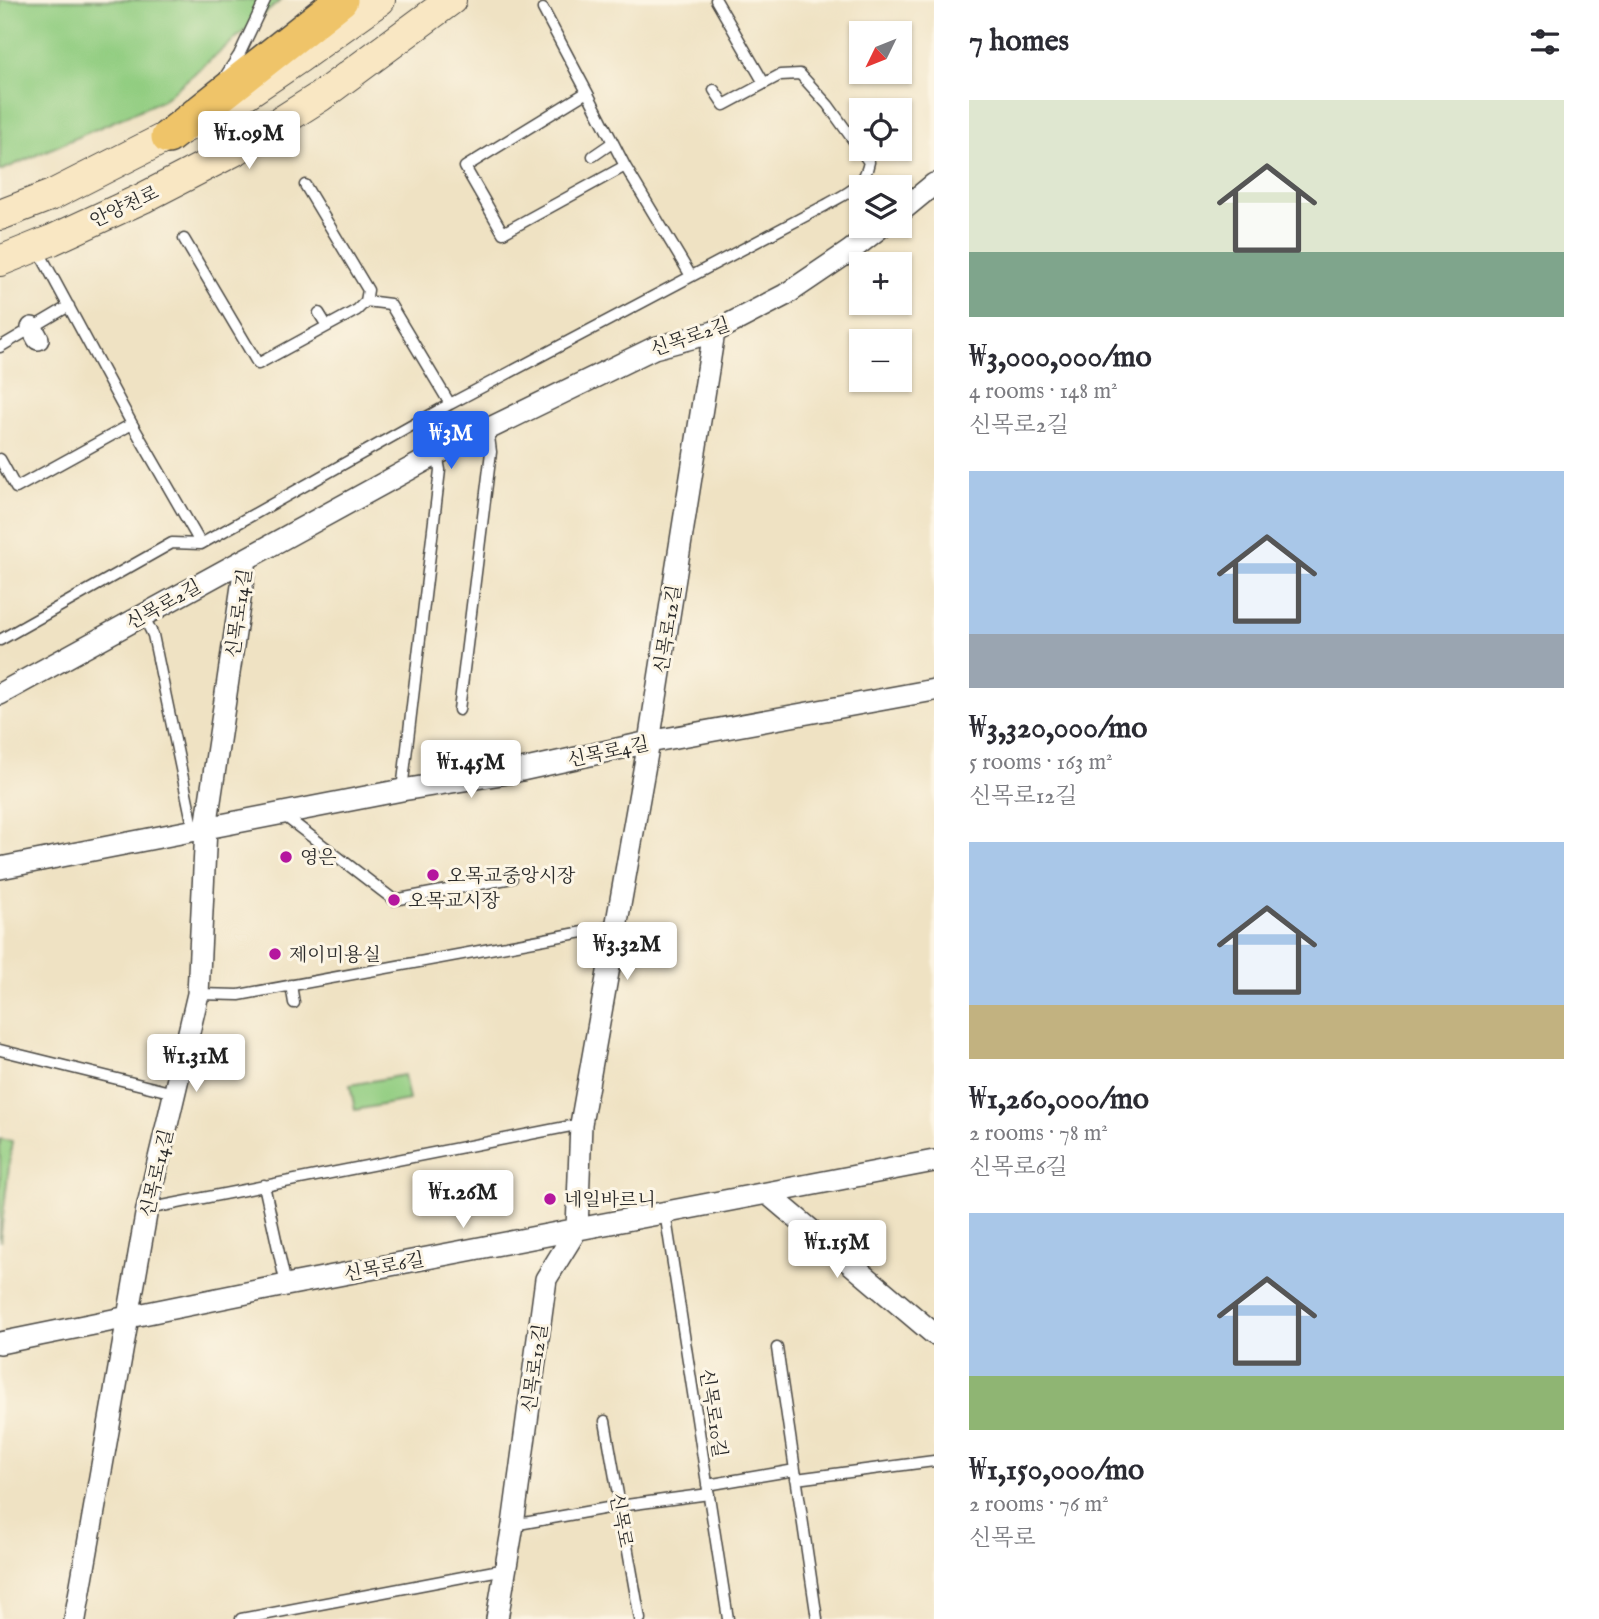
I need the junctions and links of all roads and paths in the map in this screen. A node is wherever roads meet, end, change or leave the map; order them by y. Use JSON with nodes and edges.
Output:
{"nodes":[{"id":1,"x":265,"y":0,"type":"edge"},
{"id":2,"x":341,"y":0,"type":"edge"},
{"id":3,"x":380,"y":0,"type":"edge"},
{"id":4,"x":451,"y":0,"type":"edge"},
{"id":5,"x":716,"y":0,"type":"edge"},
{"id":6,"x":543,"y":9,"type":"dead end"},
{"id":7,"x":764,"y":83,"type":"junction"},
{"id":8,"x":714,"y":90,"type":"dead end"},
{"id":9,"x":587,"y":92,"type":"junction"},
{"id":10,"x":197,"y":115,"type":"junction"},
{"id":11,"x":168,"y":137,"type":"junction"},
{"id":12,"x":612,"y":144,"type":"junction"},
{"id":13,"x":593,"y":156,"type":"dead end"},
{"id":14,"x":625,"y":166,"type":"junction"},
{"id":15,"x":934,"y":184,"type":"edge"},
{"id":16,"x":305,"y":185,"type":"dead end"},
{"id":17,"x":912,"y":202,"type":"edge"},
{"id":18,"x":0,"y":215,"type":"edge"},
{"id":19,"x":867,"y":238,"type":"edge"},
{"id":20,"x":184,"y":239,"type":"dead end"},
{"id":21,"x":36,"y":246,"type":"junction"},
{"id":22,"x":0,"y":261,"type":"edge"},
{"id":23,"x":691,"y":276,"type":"junction"},
{"id":24,"x":366,"y":301,"type":"junction"},
{"id":25,"x":69,"y":306,"type":"junction"},
{"id":26,"x":319,"y":313,"type":"dead end"},
{"id":27,"x":327,"y":326,"type":"junction"},
{"id":28,"x":714,"y":332,"type":"junction"},
{"id":29,"x":0,"y":347,"type":"edge"},
{"id":30,"x":450,"y":404,"type":"junction"},
{"id":31,"x":132,"y":424,"type":"junction"},
{"id":32,"x":488,"y":429,"type":"junction"},
{"id":33,"x":437,"y":454,"type":"junction"},
{"id":34,"x":0,"y":459,"type":"edge"},
{"id":35,"x":201,"y":544,"type":"junction"},
{"id":36,"x":246,"y":559,"type":"junction"},
{"id":37,"x":143,"y":615,"type":"junction"},
{"id":38,"x":0,"y":640,"type":"edge"},
{"id":39,"x":934,"y":690,"type":"edge"},
{"id":40,"x":0,"y":694,"type":"edge"},
{"id":41,"x":459,"y":710,"type":"dead end"},
{"id":42,"x":649,"y":742,"type":"junction"},
{"id":43,"x":402,"y":790,"type":"junction"},
{"id":44,"x":282,"y":814,"type":"junction"},
{"id":45,"x":200,"y":830,"type":"junction"},
{"id":46,"x":0,"y":868,"type":"edge"},
{"id":47,"x":512,"y":878,"type":"dead end"},
{"id":48,"x":616,"y":926,"type":"junction"},
{"id":49,"x":291,"y":985,"type":"junction"},
{"id":50,"x":198,"y":994,"type":"junction"},
{"id":51,"x":294,"y":1003,"type":"dead end"},
{"id":52,"x":0,"y":1050,"type":"edge"},
{"id":53,"x":174,"y":1093,"type":"junction"},
{"id":54,"x":581,"y":1124,"type":"junction"},
{"id":55,"x":934,"y":1161,"type":"edge"},
{"id":56,"x":264,"y":1185,"type":"junction"},
{"id":57,"x":767,"y":1193,"type":"junction"},
{"id":58,"x":147,"y":1209,"type":"junction"},
{"id":59,"x":665,"y":1213,"type":"junction"},
{"id":60,"x":577,"y":1229,"type":"junction"},
{"id":61,"x":286,"y":1285,"type":"junction"},
{"id":62,"x":129,"y":1317,"type":"junction"},
{"id":63,"x":934,"y":1334,"type":"edge"},
{"id":64,"x":0,"y":1343,"type":"edge"},
{"id":65,"x":777,"y":1348,"type":"dead end"},
{"id":66,"x":605,"y":1421,"type":"dead end"},
{"id":67,"x":934,"y":1461,"type":"edge"},
{"id":68,"x":795,"y":1474,"type":"junction"},
{"id":69,"x":708,"y":1489,"type":"junction"},
{"id":70,"x":620,"y":1506,"type":"junction"},
{"id":71,"x":513,"y":1525,"type":"junction"},
{"id":72,"x":505,"y":1569,"type":"junction"},
{"id":73,"x":75,"y":1619,"type":"edge"},
{"id":74,"x":241,"y":1619,"type":"edge"},
{"id":75,"x":497,"y":1619,"type":"edge"},
{"id":76,"x":640,"y":1619,"type":"edge"},
{"id":77,"x":728,"y":1619,"type":"edge"},
{"id":78,"x":817,"y":1619,"type":"edge"}],
"edges":[{"from":1,"to":10,"type":"lane"},
{"from":2,"to":10,"type":"main road"},
{"from":3,"to":11,"type":"main road"},
{"from":4,"to":21,"type":"main road","name":"안양천로"},
{"from":5,"to":7,"type":"lane"},
{"from":6,"to":9,"type":"lane"},
{"from":7,"to":8,"type":"lane"},
{"from":7,"to":23,"type":"lane"},
{"from":9,"to":12,"type":"lane"},
{"from":9,"to":14,"type":"lane"},
{"from":10,"to":11,"type":"main road"},
{"from":11,"to":18,"type":"main road"},
{"from":12,"to":13,"type":"lane"},
{"from":12,"to":14,"type":"lane"},
{"from":14,"to":23,"type":"lane"},
{"from":15,"to":17,"type":"street"},
{"from":16,"to":24,"type":"lane"},
{"from":19,"to":28,"type":"street","name":"신목로2길"},
{"from":20,"to":27,"type":"lane"},
{"from":21,"to":22,"type":"main road","name":"안양천로"},
{"from":21,"to":25,"type":"lane"},
{"from":23,"to":30,"type":"lane"},
{"from":24,"to":27,"type":"lane"},
{"from":24,"to":30,"type":"lane"},
{"from":25,"to":29,"type":"lane"},
{"from":25,"to":31,"type":"lane"},
{"from":26,"to":27,"type":"lane"},
{"from":28,"to":32,"type":"street","name":"신목로2길"},
{"from":28,"to":42,"type":"street","name":"신목로12길"},
{"from":30,"to":35,"type":"lane"},
{"from":31,"to":34,"type":"lane"},
{"from":31,"to":35,"type":"lane"},
{"from":32,"to":33,"type":"street","name":"신목로2길"},
{"from":32,"to":41,"type":"lane"},
{"from":33,"to":36,"type":"street","name":"신목로2길"},
{"from":33,"to":43,"type":"lane"},
{"from":35,"to":38,"type":"lane"},
{"from":36,"to":37,"type":"street","name":"신목로2길"},
{"from":36,"to":45,"type":"street","name":"신목로14길"},
{"from":37,"to":40,"type":"street","name":"신목로2길"},
{"from":37,"to":45,"type":"lane"},
{"from":39,"to":42,"type":"street","name":"신목로4길"},
{"from":42,"to":43,"type":"street","name":"신목로4길"},
{"from":42,"to":48,"type":"street","name":"신목로12길"},
{"from":43,"to":44,"type":"street","name":"신목로4길"},
{"from":44,"to":45,"type":"street","name":"신목로4길"},
{"from":44,"to":47,"type":"lane"},
{"from":45,"to":46,"type":"street","name":"신목로4길"},
{"from":45,"to":50,"type":"street","name":"신목로14길"},
{"from":48,"to":49,"type":"lane"},
{"from":48,"to":54,"type":"street","name":"신목로12길"},
{"from":49,"to":50,"type":"lane"},
{"from":49,"to":51,"type":"lane"},
{"from":50,"to":53,"type":"street","name":"신목로14길"},
{"from":52,"to":53,"type":"lane"},
{"from":53,"to":58,"type":"street","name":"신목로14길"},
{"from":54,"to":56,"type":"lane"},
{"from":54,"to":60,"type":"street","name":"신목로12길"},
{"from":55,"to":57,"type":"street","name":"신목로6길"},
{"from":56,"to":58,"type":"lane"},
{"from":56,"to":61,"type":"lane"},
{"from":57,"to":59,"type":"street","name":"신목로6길"},
{"from":57,"to":63,"type":"street"},
{"from":58,"to":62,"type":"street","name":"신목로14길"},
{"from":59,"to":60,"type":"street","name":"신목로6길"},
{"from":59,"to":69,"type":"lane","name":"신목로10길"},
{"from":60,"to":61,"type":"street","name":"신목로6길"},
{"from":60,"to":71,"type":"street","name":"신목로12길"},
{"from":61,"to":62,"type":"street","name":"신목로6길"},
{"from":62,"to":64,"type":"street","name":"신목로6길"},
{"from":62,"to":73,"type":"street","name":"신목로14길"},
{"from":65,"to":68,"type":"lane"},
{"from":66,"to":70,"type":"lane","name":"신목로"},
{"from":67,"to":68,"type":"lane"},
{"from":68,"to":69,"type":"lane"},
{"from":68,"to":78,"type":"lane"},
{"from":69,"to":70,"type":"lane"},
{"from":69,"to":77,"type":"lane","name":"신목로10길"},
{"from":70,"to":71,"type":"lane"},
{"from":70,"to":76,"type":"lane","name":"신목로"},
{"from":71,"to":72,"type":"street","name":"신목로12길"},
{"from":72,"to":74,"type":"lane"},
{"from":72,"to":75,"type":"street","name":"신목로12길"}]}
